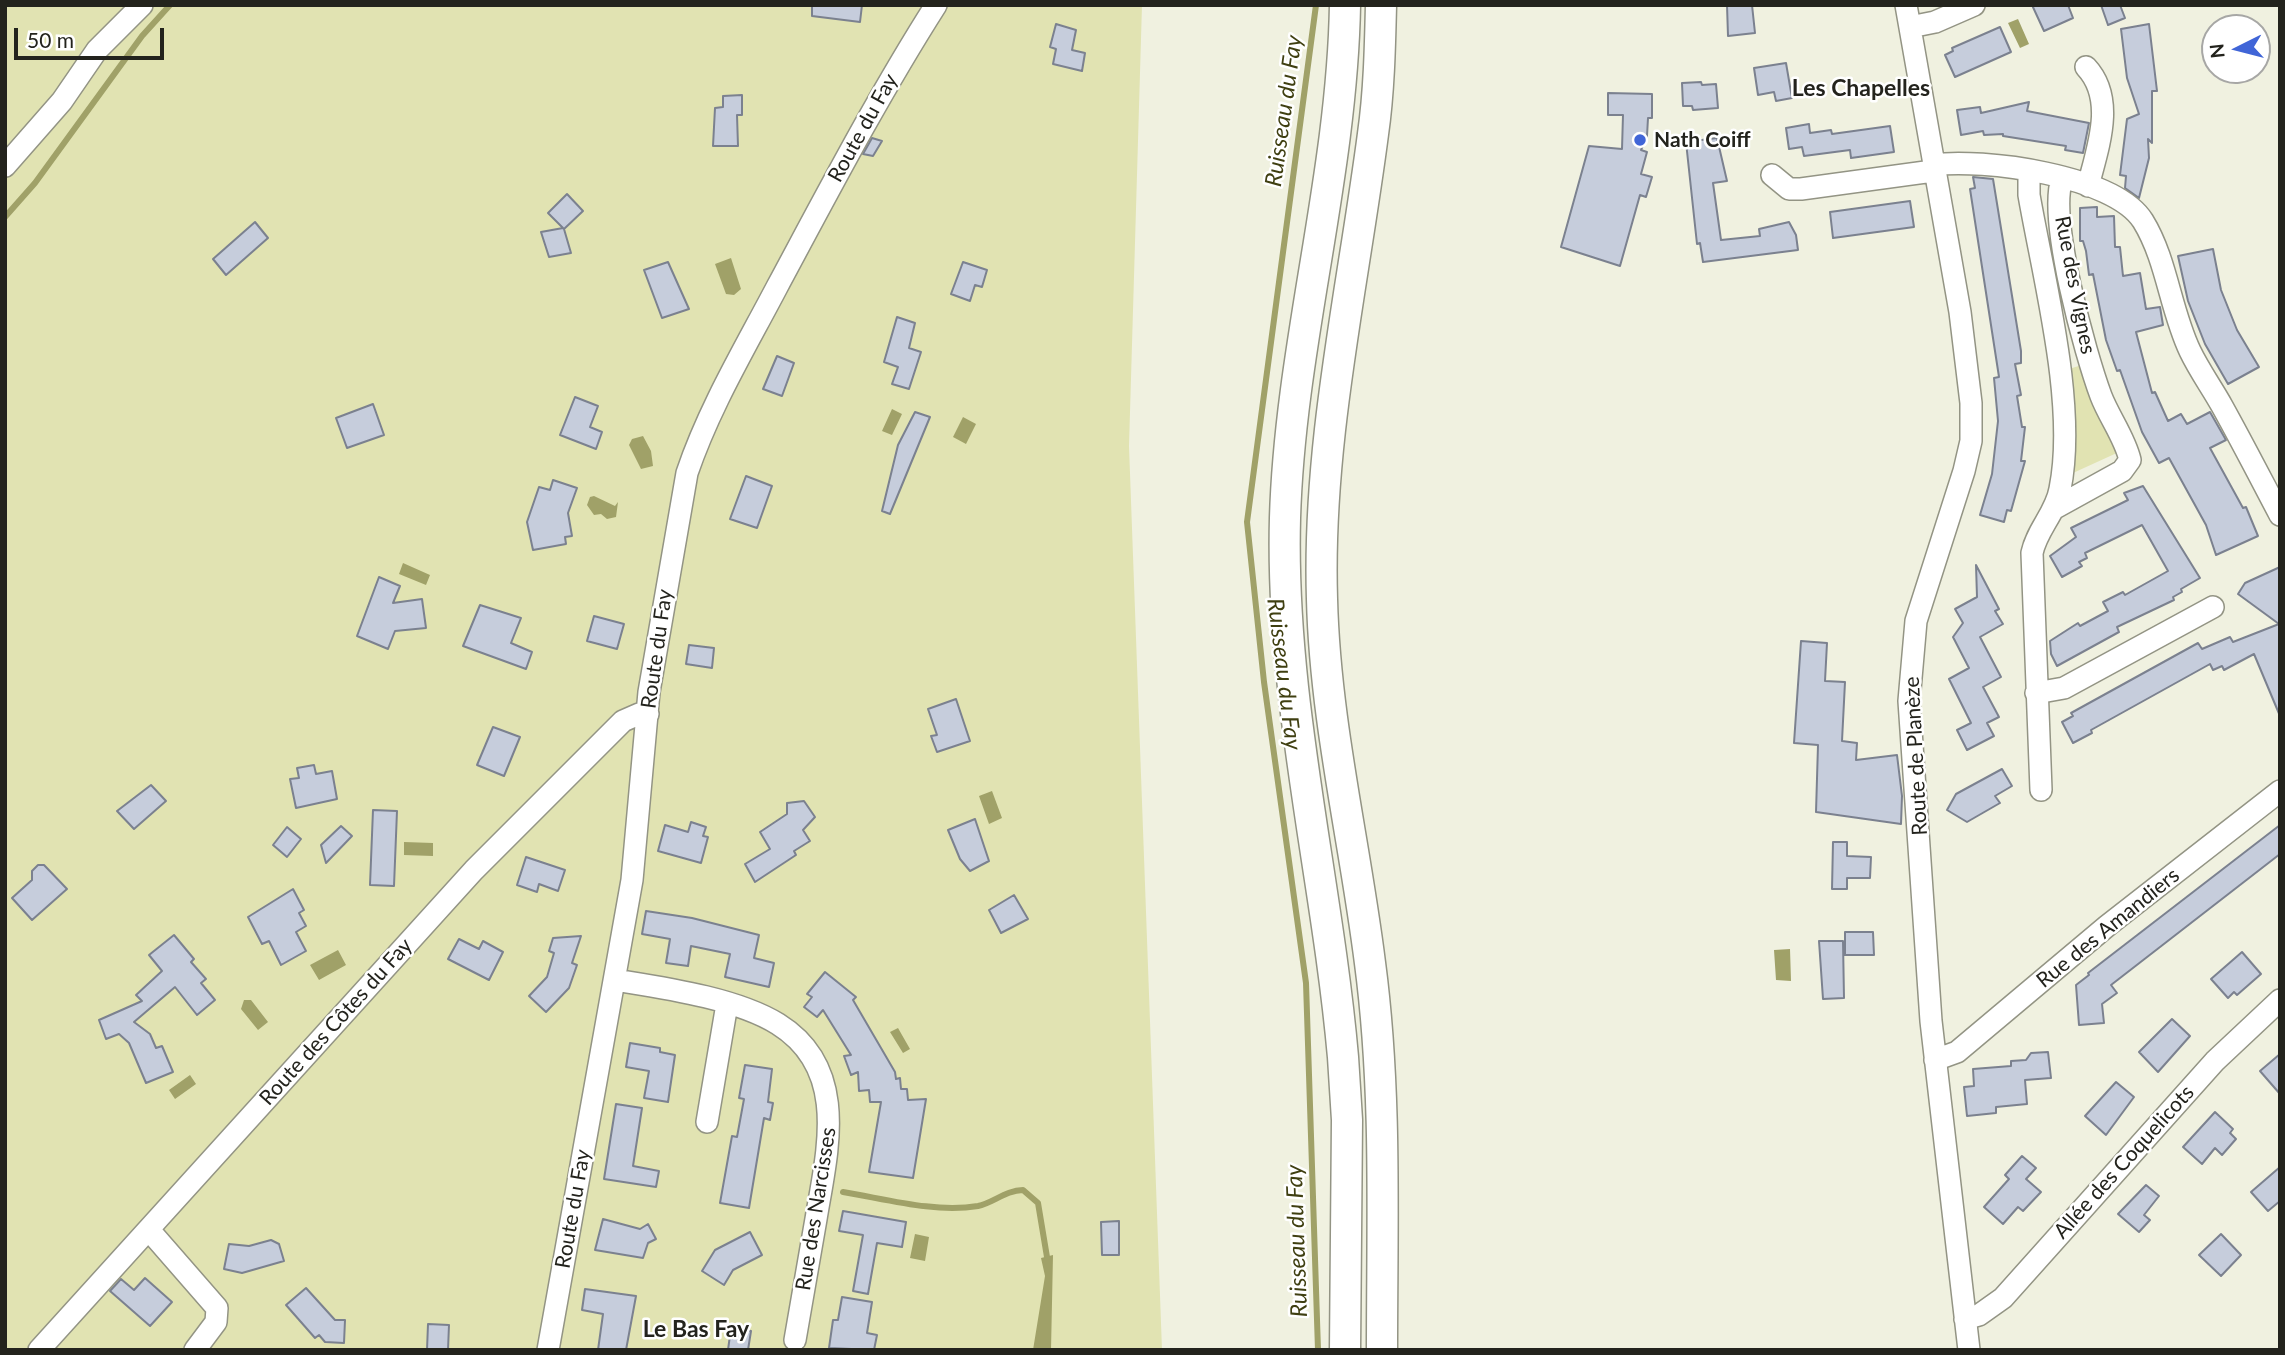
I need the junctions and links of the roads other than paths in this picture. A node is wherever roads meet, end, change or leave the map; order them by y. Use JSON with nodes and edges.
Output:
{"nodes":[{"id":1,"x":142,"y":5,"type":"edge"},
{"id":2,"x":936,"y":5,"type":"edge"},
{"id":3,"x":1345,"y":5,"type":"edge"},
{"id":4,"x":1381,"y":5,"type":"edge"},
{"id":5,"x":1906,"y":5,"type":"edge"},
{"id":6,"x":1974,"y":5,"type":"edge"},
{"id":7,"x":1909,"y":27,"type":"junction"},
{"id":8,"x":2086,"y":67,"type":"dead end"},
{"id":9,"x":5,"y":166,"type":"edge"},
{"id":10,"x":1933,"y":168,"type":"junction"},
{"id":11,"x":2029,"y":171,"type":"junction"},
{"id":12,"x":1772,"y":175,"type":"dead end"},
{"id":13,"x":2062,"y":179,"type":"junction"},
{"id":14,"x":2088,"y":186,"type":"junction"},
{"id":15,"x":2055,"y":508,"type":"junction"},
{"id":16,"x":2280,"y":515,"type":"edge"},
{"id":17,"x":2213,"y":607,"type":"dead end"},
{"id":18,"x":2036,"y":693,"type":"junction"},
{"id":19,"x":648,"y":714,"type":"junction"},
{"id":20,"x":2040,"y":790,"type":"dead end"},
{"id":21,"x":2280,"y":791,"type":"edge"},
{"id":22,"x":615,"y":980,"type":"junction"},
{"id":23,"x":2280,"y":1000,"type":"edge"},
{"id":24,"x":727,"y":1004,"type":"junction"},
{"id":25,"x":1935,"y":1060,"type":"junction"},
{"id":26,"x":707,"y":1122,"type":"dead end"},
{"id":27,"x":149,"y":1230,"type":"junction"},
{"id":28,"x":1965,"y":1319,"type":"junction"},
{"id":29,"x":795,"y":1340,"type":"dead end"},
{"id":30,"x":39,"y":1350,"type":"edge"},
{"id":31,"x":195,"y":1350,"type":"edge"},
{"id":32,"x":548,"y":1350,"type":"edge"},
{"id":33,"x":1345,"y":1350,"type":"edge"},
{"id":34,"x":1382,"y":1350,"type":"edge"},
{"id":35,"x":1969,"y":1350,"type":"edge"}],
"edges":[{"from":1,"to":9,"type":"street"},
{"from":2,"to":19,"type":"street","name":"Route du Fay"},
{"from":3,"to":33,"type":"highway"},
{"from":4,"to":34,"type":"highway"},
{"from":5,"to":7,"type":"street","name":"Route de Planèze"},
{"from":6,"to":7,"type":"street"},
{"from":7,"to":10,"type":"street","name":"Route de Planèze"},
{"from":8,"to":14,"type":"street"},
{"from":10,"to":11,"type":"street"},
{"from":10,"to":12,"type":"street"},
{"from":10,"to":25,"type":"street","name":"Route de Planèze"},
{"from":11,"to":13,"type":"street"},
{"from":11,"to":15,"type":"street","name":"Rue des Vignes"},
{"from":13,"to":14,"type":"street"},
{"from":13,"to":15,"type":"street","name":"Rue des Vignes"},
{"from":14,"to":16,"type":"street"},
{"from":15,"to":18,"type":"street","name":"Rue des Vignes"},
{"from":17,"to":18,"type":"street"},
{"from":18,"to":20,"type":"street","name":"Rue des Vignes"},
{"from":19,"to":22,"type":"street","name":"Route du Fay"},
{"from":19,"to":27,"type":"street","name":"Route des Côtes du Fay"},
{"from":21,"to":25,"type":"street","name":"Rue des Amandiers"},
{"from":22,"to":24,"type":"street","name":"Rue des Narcisses"},
{"from":22,"to":32,"type":"street","name":"Route du Fay"},
{"from":23,"to":28,"type":"street","name":"Allée des Coquelicots"},
{"from":24,"to":26,"type":"street"},
{"from":24,"to":29,"type":"street","name":"Rue des Narcisses"},
{"from":25,"to":28,"type":"street","name":"Route de Planèze"},
{"from":27,"to":30,"type":"street","name":"Route des Côtes du Fay"},
{"from":27,"to":31,"type":"street"},
{"from":28,"to":35,"type":"street","name":"Route de Planèze"}]}
